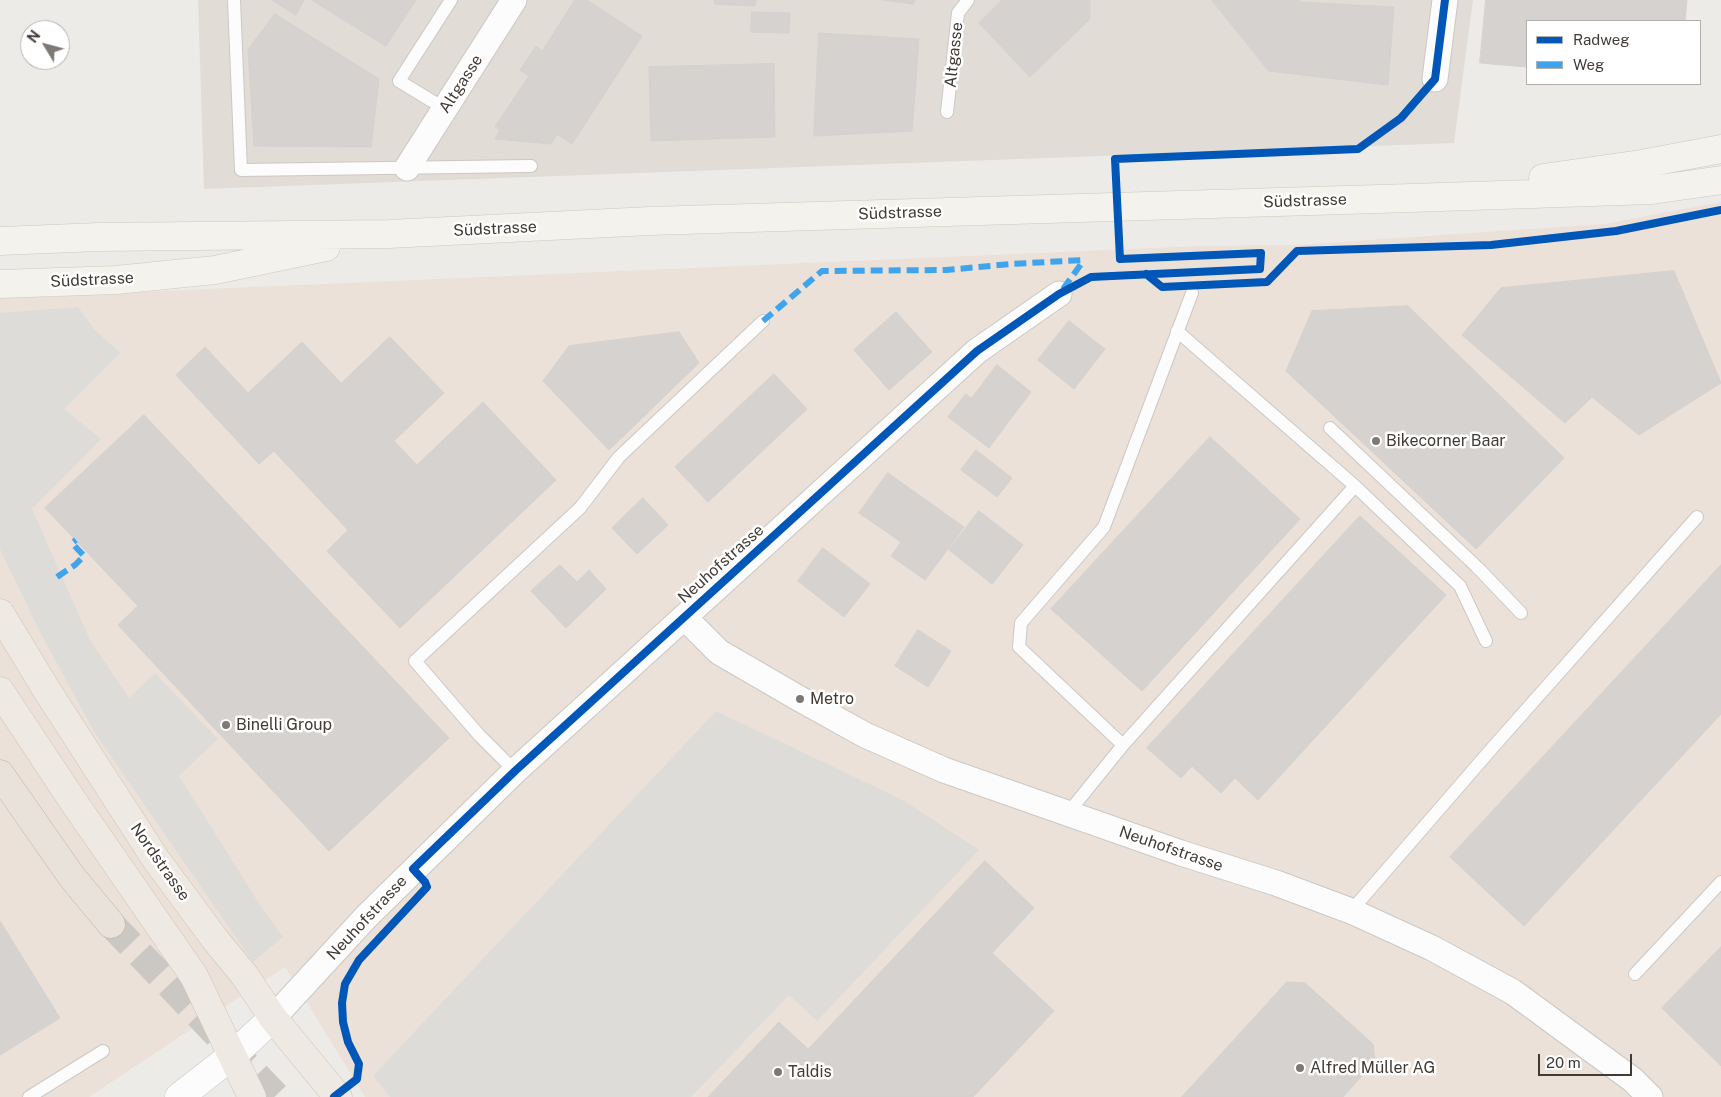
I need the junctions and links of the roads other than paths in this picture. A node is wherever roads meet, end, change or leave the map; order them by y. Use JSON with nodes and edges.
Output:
{"nodes":[{"id":1,"x":234,"y":0,"type":"edge"},
{"id":2,"x":451,"y":0,"type":"edge"},
{"id":3,"x":514,"y":0,"type":"edge"},
{"id":4,"x":968,"y":0,"type":"edge"},
{"id":5,"x":1445,"y":0,"type":"edge"},
{"id":6,"x":1435,"y":79,"type":"dead end"},
{"id":7,"x":445,"y":109,"type":"junction"},
{"id":8,"x":947,"y":112,"type":"dead end"},
{"id":9,"x":1721,"y":149,"type":"edge"},
{"id":10,"x":530,"y":166,"type":"dead end"},
{"id":11,"x":407,"y":168,"type":"junction"},
{"id":12,"x":1721,"y":180,"type":"edge"},
{"id":13,"x":1411,"y":198,"type":"junction"},
{"id":14,"x":389,"y":234,"type":"junction"},
{"id":15,"x":0,"y":241,"type":"edge"},
{"id":16,"x":0,"y":284,"type":"edge"},
{"id":17,"x":1192,"y":293,"type":"dead end"},
{"id":18,"x":1059,"y":294,"type":"dead end"},
{"id":19,"x":763,"y":321,"type":"dead end"},
{"id":20,"x":1177,"y":330,"type":"junction"},
{"id":21,"x":1330,"y":428,"type":"dead end"},
{"id":22,"x":1355,"y":486,"type":"junction"},
{"id":23,"x":1697,"y":517,"type":"dead end"},
{"id":24,"x":0,"y":613,"type":"edge"},
{"id":25,"x":1521,"y":614,"type":"dead end"},
{"id":26,"x":684,"y":617,"type":"junction"},
{"id":27,"x":1486,"y":641,"type":"dead end"},
{"id":28,"x":0,"y":691,"type":"edge"},
{"id":29,"x":1123,"y":745,"type":"junction"},
{"id":30,"x":515,"y":771,"type":"junction"},
{"id":31,"x":0,"y":774,"type":"edge"},
{"id":32,"x":1068,"y":813,"type":"junction"},
{"id":33,"x":1721,"y":882,"type":"edge"},
{"id":34,"x":1351,"y":911,"type":"junction"},
{"id":35,"x":111,"y":924,"type":"tunnel mouth"},
{"id":36,"x":1635,"y":974,"type":"dead end"},
{"id":37,"x":273,"y":1018,"type":"junction"},
{"id":38,"x":103,"y":1051,"type":"dead end"},
{"id":39,"x":233,"y":1055,"type":"junction"},
{"id":40,"x":29,"y":1097,"type":"edge"},
{"id":41,"x":179,"y":1097,"type":"edge"},
{"id":42,"x":252,"y":1097,"type":"edge"},
{"id":43,"x":338,"y":1097,"type":"edge"},
{"id":44,"x":1650,"y":1097,"type":"edge"}],
"edges":[{"from":1,"to":11,"type":"lane"},
{"from":2,"to":7,"type":"lane"},
{"from":3,"to":7,"type":"street","name":"Altgasse"},
{"from":4,"to":8,"type":"lane","name":"Altgasse"},
{"from":5,"to":6,"type":"street"},
{"from":7,"to":11,"type":"street","name":"Altgasse"},
{"from":9,"to":13,"type":"main road","name":"Südstrasse"},
{"from":10,"to":11,"type":"lane"},
{"from":12,"to":13,"type":"main road","name":"Südstrasse"},
{"from":13,"to":14,"type":"main road","name":"Südstrasse"},
{"from":14,"to":15,"type":"main road","name":"Südstrasse"},
{"from":14,"to":16,"type":"main road","name":"Südstrasse"},
{"from":17,"to":20,"type":"lane"},
{"from":18,"to":26,"type":"street","name":"Neuhofstrasse"},
{"from":19,"to":30,"type":"lane"},
{"from":20,"to":22,"type":"lane"},
{"from":20,"to":29,"type":"lane"},
{"from":21,"to":25,"type":"lane"},
{"from":22,"to":27,"type":"lane"},
{"from":22,"to":29,"type":"lane"},
{"from":23,"to":34,"type":"lane"},
{"from":24,"to":37,"type":"main road","name":"Nordstrasse"},
{"from":26,"to":30,"type":"street","name":"Neuhofstrasse"},
{"from":26,"to":32,"type":"street","name":"Neuhofstrasse"},
{"from":28,"to":39,"type":"main road"},
{"from":29,"to":32,"type":"lane"},
{"from":30,"to":37,"type":"street","name":"Neuhofstrasse"},
{"from":31,"to":35,"type":"highway"},
{"from":32,"to":34,"type":"street","name":"Neuhofstrasse"},
{"from":33,"to":36,"type":"lane"},
{"from":34,"to":44,"type":"street","name":"Neuhofstrasse"},
{"from":37,"to":39,"type":"street"},
{"from":37,"to":43,"type":"main road","name":"Nordstrasse"},
{"from":38,"to":40,"type":"lane"},
{"from":39,"to":41,"type":"street"},
{"from":39,"to":42,"type":"main road"}]}
